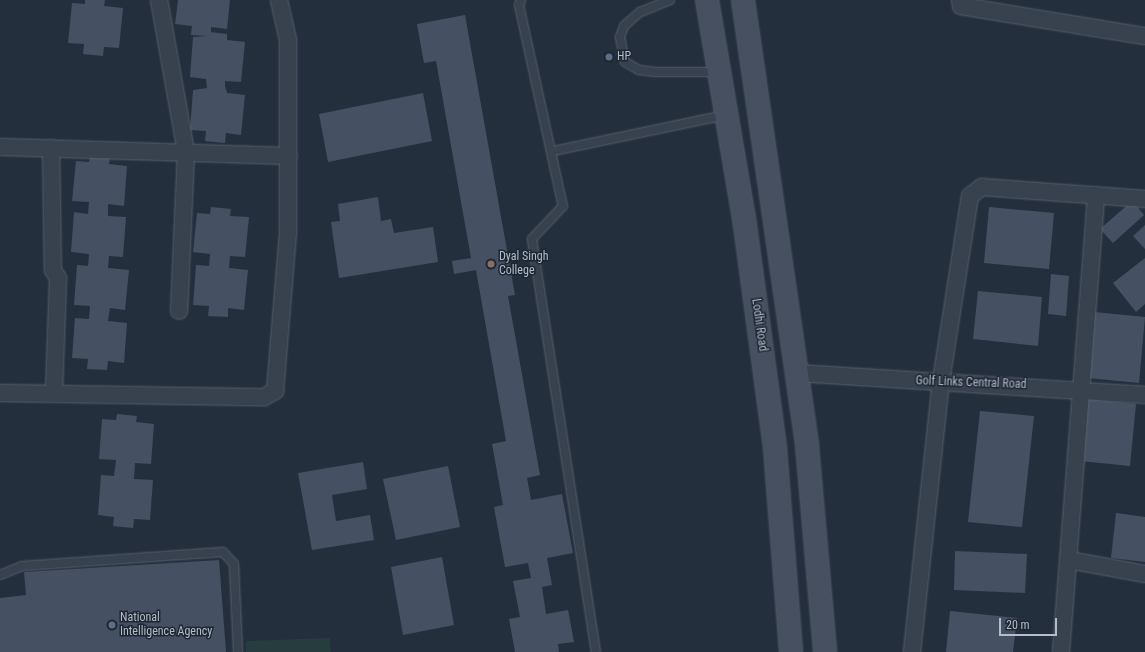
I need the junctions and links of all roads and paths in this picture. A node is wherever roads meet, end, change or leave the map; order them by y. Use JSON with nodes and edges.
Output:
{"nodes":[{"id":1,"x":158,"y":0,"type":"edge"},
{"id":2,"x":279,"y":0,"type":"edge"},
{"id":3,"x":521,"y":0,"type":"edge"},
{"id":4,"x":670,"y":0,"type":"edge"},
{"id":5,"x":707,"y":0,"type":"edge"},
{"id":6,"x":743,"y":0,"type":"edge"},
{"id":7,"x":960,"y":0,"type":"edge"},
{"id":8,"x":1145,"y":36,"type":"edge"},
{"id":9,"x":719,"y":72,"type":"junction"},
{"id":10,"x":727,"y":115,"type":"junction"},
{"id":11,"x":0,"y":147,"type":"edge"},
{"id":12,"x":51,"y":148,"type":"junction"},
{"id":13,"x":553,"y":151,"type":"junction"},
{"id":14,"x":186,"y":152,"type":"junction"},
{"id":15,"x":288,"y":156,"type":"junction"},
{"id":16,"x":1096,"y":195,"type":"junction"},
{"id":17,"x":1145,"y":199,"type":"edge"},
{"id":18,"x":179,"y":311,"type":"dead end"},
{"id":19,"x":797,"y":373,"type":"junction"},
{"id":20,"x":942,"y":382,"type":"junction"},
{"id":21,"x":1082,"y":389,"type":"junction"},
{"id":22,"x":0,"y":393,"type":"edge"},
{"id":23,"x":54,"y":393,"type":"junction"},
{"id":24,"x":1145,"y":395,"type":"edge"},
{"id":25,"x":1070,"y":560,"type":"junction"},
{"id":26,"x":1145,"y":574,"type":"edge"},
{"id":27,"x":0,"y":576,"type":"edge"},
{"id":28,"x":238,"y":652,"type":"edge"},
{"id":29,"x":596,"y":652,"type":"edge"},
{"id":30,"x":791,"y":652,"type":"edge"},
{"id":31,"x":825,"y":652,"type":"edge"},
{"id":32,"x":912,"y":652,"type":"edge"},
{"id":33,"x":1061,"y":652,"type":"edge"}],
"edges":[{"from":1,"to":14,"type":"street"},
{"from":2,"to":15,"type":"street"},
{"from":3,"to":13,"type":"lane"},
{"from":4,"to":9,"type":"lane"},
{"from":5,"to":9,"type":"main road","name":"Lodhi Road"},
{"from":6,"to":19,"type":"main road"},
{"from":7,"to":8,"type":"street"},
{"from":9,"to":10,"type":"main road","name":"Lodhi Road"},
{"from":10,"to":13,"type":"lane"},
{"from":10,"to":30,"type":"main road","name":"Lodhi Road"},
{"from":11,"to":12,"type":"street"},
{"from":12,"to":14,"type":"street"},
{"from":12,"to":23,"type":"street"},
{"from":13,"to":29,"type":"lane"},
{"from":14,"to":15,"type":"street"},
{"from":14,"to":18,"type":"street"},
{"from":15,"to":23,"type":"street"},
{"from":16,"to":17,"type":"street"},
{"from":16,"to":20,"type":"street"},
{"from":16,"to":21,"type":"street"},
{"from":19,"to":20,"type":"street","name":"Golf Links Central Road"},
{"from":19,"to":31,"type":"main road"},
{"from":20,"to":21,"type":"street","name":"Golf Links Central Road"},
{"from":20,"to":32,"type":"street"},
{"from":21,"to":24,"type":"street","name":"Golf Links Central Road"},
{"from":21,"to":25,"type":"street"},
{"from":22,"to":23,"type":"street"},
{"from":25,"to":26,"type":"street"},
{"from":25,"to":33,"type":"street"},
{"from":27,"to":28,"type":"lane"}]}
